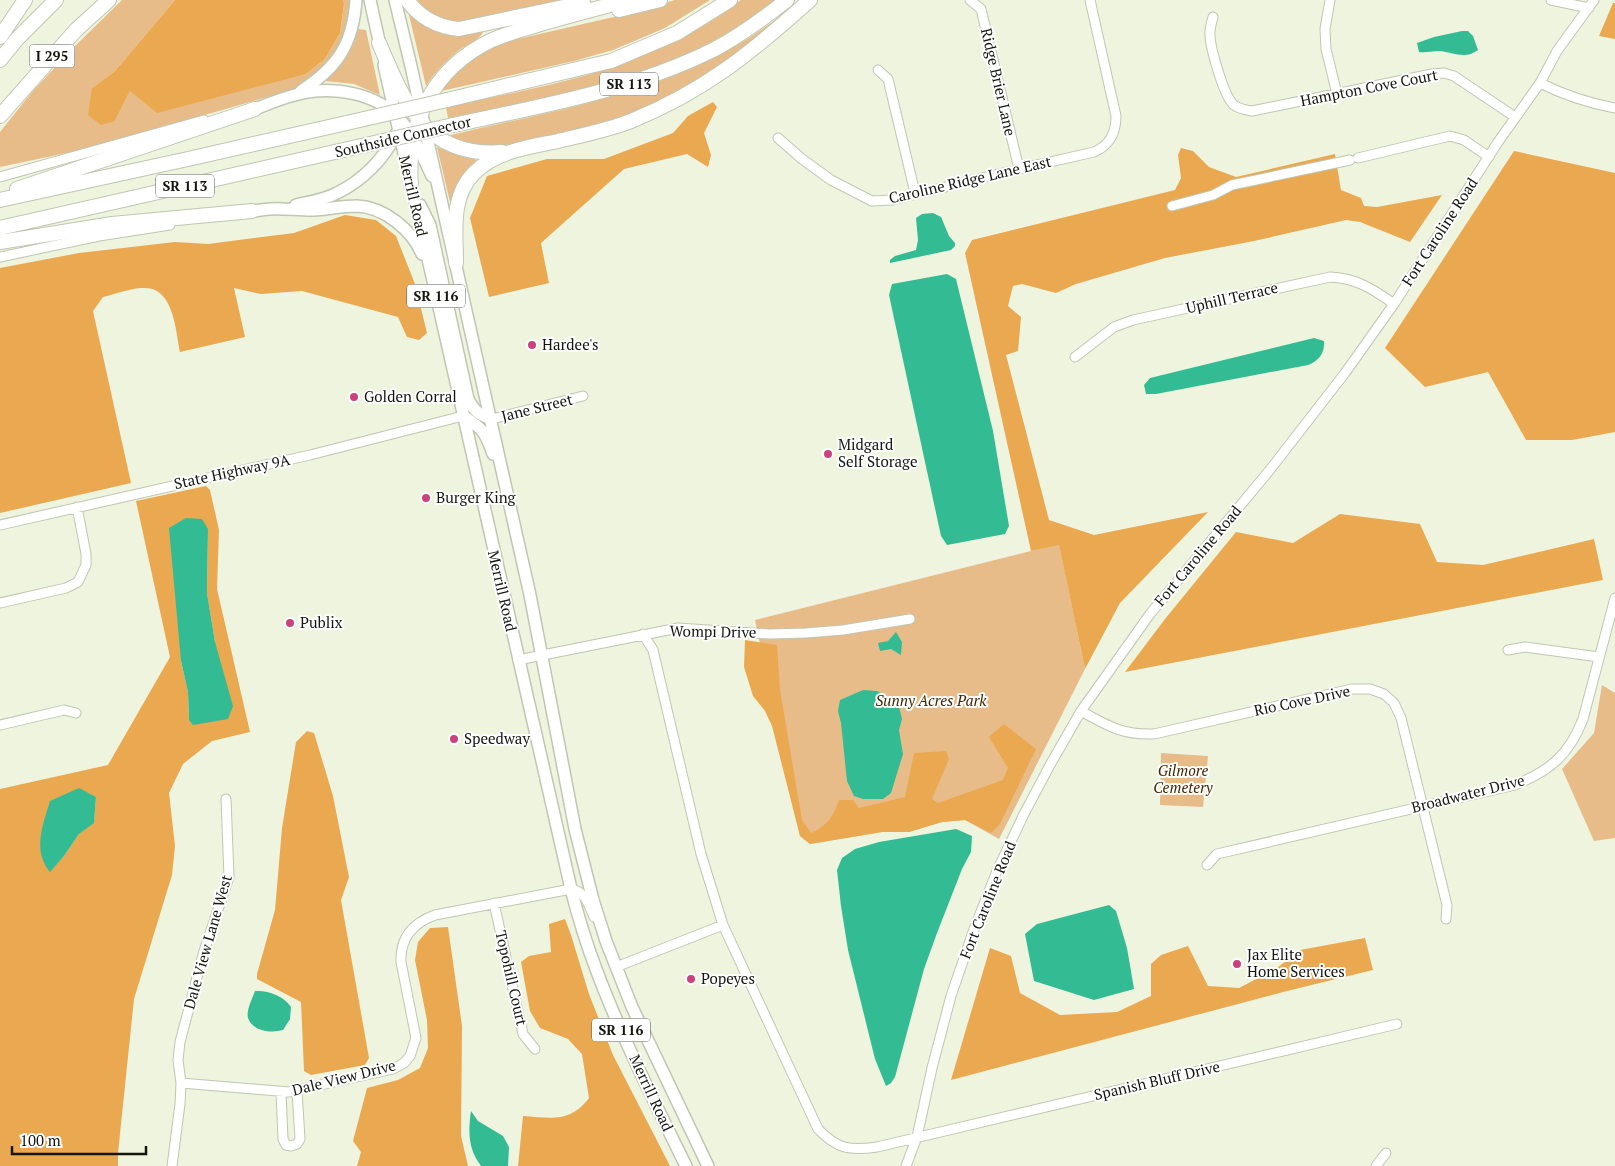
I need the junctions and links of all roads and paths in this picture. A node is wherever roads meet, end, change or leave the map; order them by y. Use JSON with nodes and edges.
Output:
{"nodes":[{"id":1,"x":25,"y":0,"type":"edge"},
{"id":2,"x":56,"y":0,"type":"edge"},
{"id":3,"x":109,"y":0,"type":"edge"},
{"id":4,"x":356,"y":0,"type":"edge"},
{"id":5,"x":370,"y":0,"type":"edge"},
{"id":6,"x":395,"y":0,"type":"edge"},
{"id":7,"x":407,"y":0,"type":"edge"},
{"id":8,"x":596,"y":0,"type":"edge"},
{"id":9,"x":630,"y":0,"type":"edge"},
{"id":10,"x":660,"y":0,"type":"edge"},
{"id":11,"x":730,"y":0,"type":"edge"},
{"id":12,"x":787,"y":0,"type":"edge"},
{"id":13,"x":810,"y":0,"type":"edge"},
{"id":14,"x":970,"y":0,"type":"edge"},
{"id":15,"x":1090,"y":0,"type":"edge"},
{"id":16,"x":1330,"y":0,"type":"edge"},
{"id":17,"x":1551,"y":0,"type":"edge"},
{"id":18,"x":1594,"y":0,"type":"edge"},
{"id":19,"x":1589,"y":8,"type":"junction"},
{"id":20,"x":1213,"y":16,"type":"dead end"},
{"id":21,"x":0,"y":37,"type":"edge"},
{"id":22,"x":492,"y":40,"type":"junction"},
{"id":23,"x":379,"y":43,"type":"junction"},
{"id":24,"x":0,"y":60,"type":"edge"},
{"id":25,"x":878,"y":70,"type":"dead end"},
{"id":26,"x":1540,"y":83,"type":"junction"},
{"id":27,"x":296,"y":94,"type":"junction"},
{"id":28,"x":1337,"y":94,"type":"junction"},
{"id":29,"x":1615,"y":108,"type":"edge"},
{"id":30,"x":255,"y":109,"type":"junction"},
{"id":31,"x":0,"y":116,"type":"edge"},
{"id":32,"x":418,"y":116,"type":"junction"},
{"id":33,"x":1515,"y":117,"type":"junction"},
{"id":34,"x":399,"y":121,"type":"junction"},
{"id":35,"x":413,"y":136,"type":"junction"},
{"id":36,"x":778,"y":138,"type":"dead end"},
{"id":37,"x":511,"y":152,"type":"junction"},
{"id":38,"x":1489,"y":157,"type":"junction"},
{"id":39,"x":1018,"y":168,"type":"junction"},
{"id":40,"x":0,"y":177,"type":"edge"},
{"id":41,"x":411,"y":185,"type":"junction"},
{"id":42,"x":915,"y":193,"type":"junction"},
{"id":43,"x":441,"y":197,"type":"junction"},
{"id":44,"x":0,"y":199,"type":"edge"},
{"id":45,"x":1172,"y":206,"type":"dead end"},
{"id":46,"x":282,"y":208,"type":"junction"},
{"id":47,"x":252,"y":211,"type":"junction"},
{"id":48,"x":0,"y":228,"type":"edge"},
{"id":49,"x":0,"y":242,"type":"edge"},
{"id":50,"x":0,"y":256,"type":"edge"},
{"id":51,"x":456,"y":263,"type":"junction"},
{"id":52,"x":433,"y":282,"type":"junction"},
{"id":53,"x":1394,"y":304,"type":"junction"},
{"id":54,"x":1075,"y":357,"type":"dead end"},
{"id":55,"x":583,"y":396,"type":"dead end"},
{"id":56,"x":463,"y":416,"type":"junction"},
{"id":57,"x":492,"y":419,"type":"junction"},
{"id":58,"x":77,"y":507,"type":"junction"},
{"id":59,"x":0,"y":525,"type":"edge"},
{"id":60,"x":516,"y":530,"type":"junction"},
{"id":61,"x":1615,"y":598,"type":"edge"},
{"id":62,"x":0,"y":603,"type":"edge"},
{"id":63,"x":910,"y":619,"type":"dead end"},
{"id":64,"x":643,"y":634,"type":"junction"},
{"id":65,"x":1508,"y":650,"type":"dead end"},
{"id":66,"x":543,"y":656,"type":"junction"},
{"id":67,"x":1599,"y":658,"type":"junction"},
{"id":68,"x":518,"y":660,"type":"junction"},
{"id":69,"x":1081,"y":711,"type":"junction"},
{"id":70,"x":76,"y":713,"type":"dead end"},
{"id":71,"x":0,"y":724,"type":"edge"},
{"id":72,"x":226,"y":799,"type":"dead end"},
{"id":73,"x":1423,"y":806,"type":"junction"},
{"id":74,"x":1207,"y":865,"type":"dead end"},
{"id":75,"x":571,"y":889,"type":"junction"},
{"id":76,"x":494,"y":904,"type":"junction"},
{"id":77,"x":1446,"y":919,"type":"dead end"},
{"id":78,"x":723,"y":925,"type":"junction"},
{"id":79,"x":606,"y":941,"type":"junction"},
{"id":80,"x":616,"y":967,"type":"junction"},
{"id":81,"x":1397,"y":1024,"type":"dead end"},
{"id":82,"x":534,"y":1050,"type":"dead end"},
{"id":83,"x":181,"y":1083,"type":"junction"},
{"id":84,"x":297,"y":1091,"type":"junction"},
{"id":85,"x":281,"y":1092,"type":"junction"},
{"id":86,"x":917,"y":1137,"type":"junction"},
{"id":87,"x":1386,"y":1153,"type":"dead end"},
{"id":88,"x":172,"y":1166,"type":"edge"},
{"id":89,"x":686,"y":1166,"type":"edge"},
{"id":90,"x":708,"y":1166,"type":"edge"},
{"id":91,"x":906,"y":1166,"type":"edge"},
{"id":92,"x":1376,"y":1166,"type":"edge"}],
"edges":[{"from":1,"to":21,"type":"highway"},
{"from":2,"to":24,"type":"highway","number":"I 295"},
{"from":3,"to":31,"type":"highway","number":"I 295"},
{"from":4,"to":27,"type":"main road"},
{"from":5,"to":23,"type":"main road","name":"Merrill Road","number":"SR 116"},
{"from":6,"to":32,"type":"main road","name":"Merrill Road","number":"SR 116"},
{"from":7,"to":8,"type":"highway"},
{"from":9,"to":22,"type":"highway"},
{"from":10,"to":22,"type":"highway"},
{"from":11,"to":44,"type":"highway","name":"Southside Connector","number":"SR 113","bridge":true},
{"from":12,"to":48,"type":"highway","name":"Southside Connector","number":"SR 113","bridge":true},
{"from":13,"to":37,"type":"highway"},
{"from":14,"to":39,"type":"street","name":"Ridge Brier Lane"},
{"from":15,"to":39,"type":"street","name":"Caroline Ridge Lane East"},
{"from":16,"to":28,"type":"street"},
{"from":17,"to":19,"type":"street"},
{"from":18,"to":19,"type":"street","name":"Fort Caroline Road"},
{"from":19,"to":26,"type":"street","name":"Fort Caroline Road"},
{"from":20,"to":28,"type":"street","name":"Hampton Cove Court"},
{"from":22,"to":32,"type":"highway"},
{"from":23,"to":32,"type":"highway"},
{"from":23,"to":34,"type":"main road","name":"Merrill Road","number":"SR 116"},
{"from":25,"to":42,"type":"street"},
{"from":26,"to":29,"type":"street"},
{"from":26,"to":33,"type":"street","name":"Fort Caroline Road"},
{"from":27,"to":30,"type":"main road"},
{"from":27,"to":34,"type":"main road"},
{"from":28,"to":33,"type":"street","name":"Hampton Cove Court"},
{"from":30,"to":40,"type":"street"},
{"from":30,"to":44,"type":"highway"},
{"from":32,"to":34,"type":"main road"},
{"from":32,"to":35,"type":"highway"},
{"from":32,"to":37,"type":"highway"},
{"from":32,"to":43,"type":"main road","name":"Merrill Road","number":"SR 116"},
{"from":33,"to":38,"type":"street","name":"Fort Caroline Road"},
{"from":34,"to":35,"type":"main road"},
{"from":34,"to":41,"type":"main road","name":"Merrill Road","number":"SR 116"},
{"from":34,"to":46,"type":"main road"},
{"from":35,"to":41,"type":"highway"},
{"from":35,"to":43,"type":"main road"},
{"from":36,"to":42,"type":"street","name":"Caroline Ridge Lane East"},
{"from":37,"to":51,"type":"highway"},
{"from":38,"to":45,"type":"street"},
{"from":38,"to":53,"type":"street","name":"Fort Caroline Road"},
{"from":39,"to":42,"type":"street","name":"Caroline Ridge Lane East"},
{"from":41,"to":52,"type":"main road","name":"Merrill Road","number":"SR 116"},
{"from":41,"to":57,"type":"main road"},
{"from":43,"to":51,"type":"main road","name":"Merrill Road","number":"SR 116"},
{"from":46,"to":47,"type":"main road"},
{"from":46,"to":52,"type":"main road"},
{"from":47,"to":49,"type":"highway"},
{"from":47,"to":50,"type":"street"},
{"from":51,"to":57,"type":"main road","name":"Merrill Road","number":"SR 116"},
{"from":52,"to":56,"type":"main road","name":"Merrill Road","number":"SR 116"},
{"from":53,"to":54,"type":"street","name":"Uphill Terrace"},
{"from":53,"to":69,"type":"street","name":"Fort Caroline Road"},
{"from":55,"to":57,"type":"street","name":"Jane Street"},
{"from":56,"to":58,"type":"street","name":"State Highway 9A"},
{"from":56,"to":60,"type":"main road"},
{"from":56,"to":68,"type":"main road","name":"Merrill Road","number":"SR 116"},
{"from":57,"to":60,"type":"main road","name":"Merrill Road","number":"SR 116"},
{"from":58,"to":59,"type":"street","name":"State Highway 9A"},
{"from":58,"to":62,"type":"street"},
{"from":60,"to":66,"type":"main road","name":"Merrill Road","number":"SR 116"},
{"from":61,"to":67,"type":"street","name":"Broadwater Drive"},
{"from":63,"to":64,"type":"street","name":"Wompi Drive"},
{"from":64,"to":66,"type":"street","name":"Wompi Drive"},
{"from":64,"to":78,"type":"street","name":"Spanish Bluff Drive"},
{"from":65,"to":67,"type":"street"},
{"from":66,"to":68,"type":"street","name":"Wompi Drive"},
{"from":66,"to":79,"type":"main road","name":"Merrill Road","number":"SR 116"},
{"from":67,"to":73,"type":"street","name":"Broadwater Drive"},
{"from":68,"to":75,"type":"main road","name":"Merrill Road","number":"SR 116"},
{"from":69,"to":73,"type":"street","name":"Rio Cove Drive"},
{"from":69,"to":86,"type":"street","name":"Fort Caroline Road"},
{"from":70,"to":71,"type":"street"},
{"from":72,"to":83,"type":"street","name":"Dale View Lane West"},
{"from":73,"to":74,"type":"street","name":"Broadwater Drive"},
{"from":73,"to":77,"type":"street","name":"Rio Cove Drive"},
{"from":75,"to":76,"type":"street","name":"Dale View Drive"},
{"from":75,"to":79,"type":"street"},
{"from":75,"to":89,"type":"main road","name":"Merrill Road","number":"SR 116"},
{"from":76,"to":82,"type":"street","name":"Topohill Court"},
{"from":76,"to":84,"type":"street","name":"Dale View Drive"},
{"from":78,"to":80,"type":"street"},
{"from":78,"to":86,"type":"street","name":"Spanish Bluff Drive"},
{"from":79,"to":80,"type":"main road","name":"Merrill Road","number":"SR 116"},
{"from":80,"to":90,"type":"main road","name":"Merrill Road","number":"SR 116"},
{"from":81,"to":86,"type":"street","name":"Spanish Bluff Drive"},
{"from":83,"to":85,"type":"street","name":"Dale View Drive"},
{"from":83,"to":88,"type":"street","name":"Dale View Lane West"},
{"from":84,"to":85,"type":"street","name":"Dale View Drive"},
{"from":84,"to":85,"type":"street"},
{"from":86,"to":91,"type":"street","name":"Fort Caroline Road"},
{"from":87,"to":92,"type":"street"}]}
